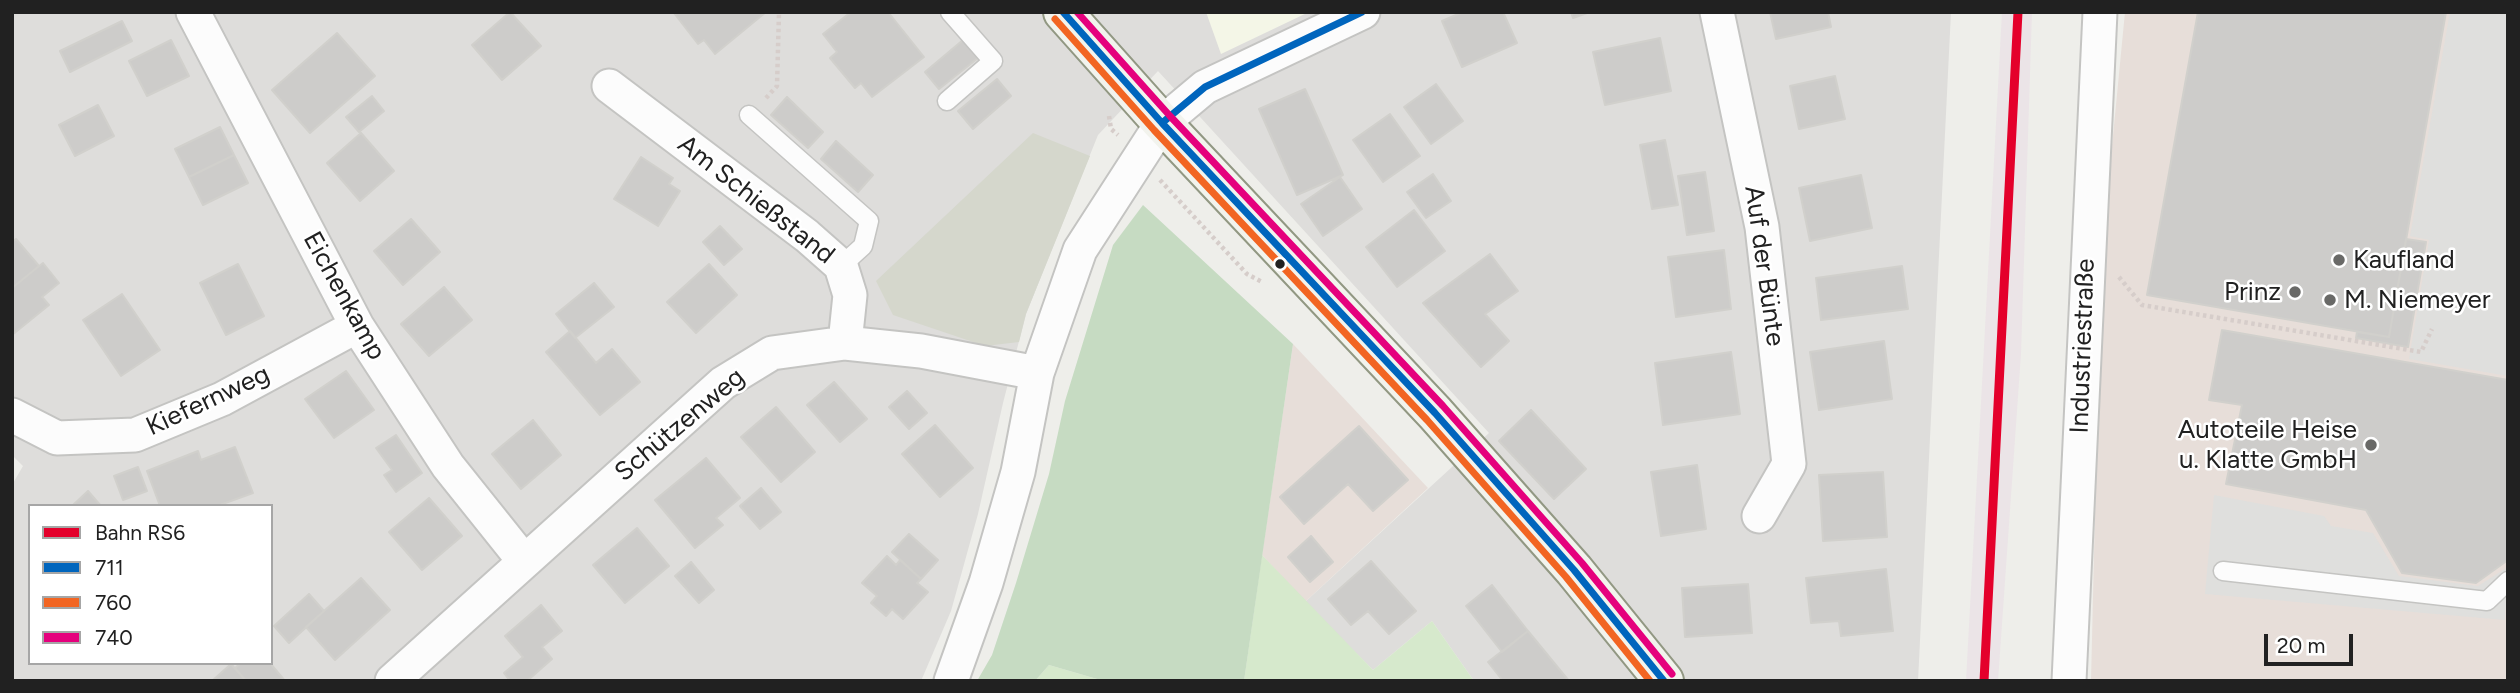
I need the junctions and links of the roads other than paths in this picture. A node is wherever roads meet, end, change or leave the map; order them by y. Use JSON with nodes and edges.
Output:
{"nodes":[{"id":1,"x":193,"y":12,"type":"edge"},
{"id":2,"x":950,"y":12,"type":"edge"},
{"id":3,"x":1063,"y":12,"type":"edge"},
{"id":4,"x":1363,"y":12,"type":"edge"},
{"id":5,"x":1717,"y":12,"type":"edge"},
{"id":6,"x":2100,"y":12,"type":"edge"},
{"id":7,"x":609,"y":86,"type":"dead end"},
{"id":8,"x":947,"y":101,"type":"dead end"},
{"id":9,"x":749,"y":115,"type":"road end"},
{"id":10,"x":1162,"y":123,"type":"junction"},
{"id":11,"x":841,"y":266,"type":"junction"},
{"id":12,"x":357,"y":326,"type":"junction"},
{"id":13,"x":845,"y":343,"type":"junction"},
{"id":14,"x":1037,"y":373,"type":"junction"},
{"id":15,"x":12,"y":415,"type":"edge"},
{"id":16,"x":1759,"y":516,"type":"dead end"},
{"id":17,"x":524,"y":562,"type":"junction"},
{"id":18,"x":2223,"y":571,"type":"dead end"},
{"id":19,"x":2508,"y":581,"type":"edge"},
{"id":20,"x":392,"y":681,"type":"edge"},
{"id":21,"x":951,"y":681,"type":"edge"},
{"id":22,"x":1664,"y":681,"type":"edge"},
{"id":23,"x":2069,"y":681,"type":"edge"}],
"edges":[{"from":1,"to":12,"type":"street","name":"Eichenkamp"},
{"from":2,"to":8,"type":"lane"},
{"from":3,"to":10,"type":"main road"},
{"from":4,"to":10,"type":"street"},
{"from":5,"to":16,"type":"street","name":"Auf der Bünte"},
{"from":6,"to":23,"type":"street","name":"Industriestraße"},
{"from":7,"to":11,"type":"street","name":"Am Schießstand"},
{"from":9,"to":11,"type":"lane"},
{"from":10,"to":14,"type":"street"},
{"from":10,"to":22,"type":"main road"},
{"from":11,"to":13,"type":"street","name":"Am Schießstand"},
{"from":12,"to":15,"type":"street","name":"Kiefernweg"},
{"from":12,"to":17,"type":"street","name":"Eichenkamp"},
{"from":13,"to":14,"type":"street","name":"Schützenweg"},
{"from":13,"to":17,"type":"street","name":"Schützenweg"},
{"from":14,"to":21,"type":"street"},
{"from":17,"to":20,"type":"street","name":"Schützenweg"},
{"from":18,"to":19,"type":"lane"}]}
